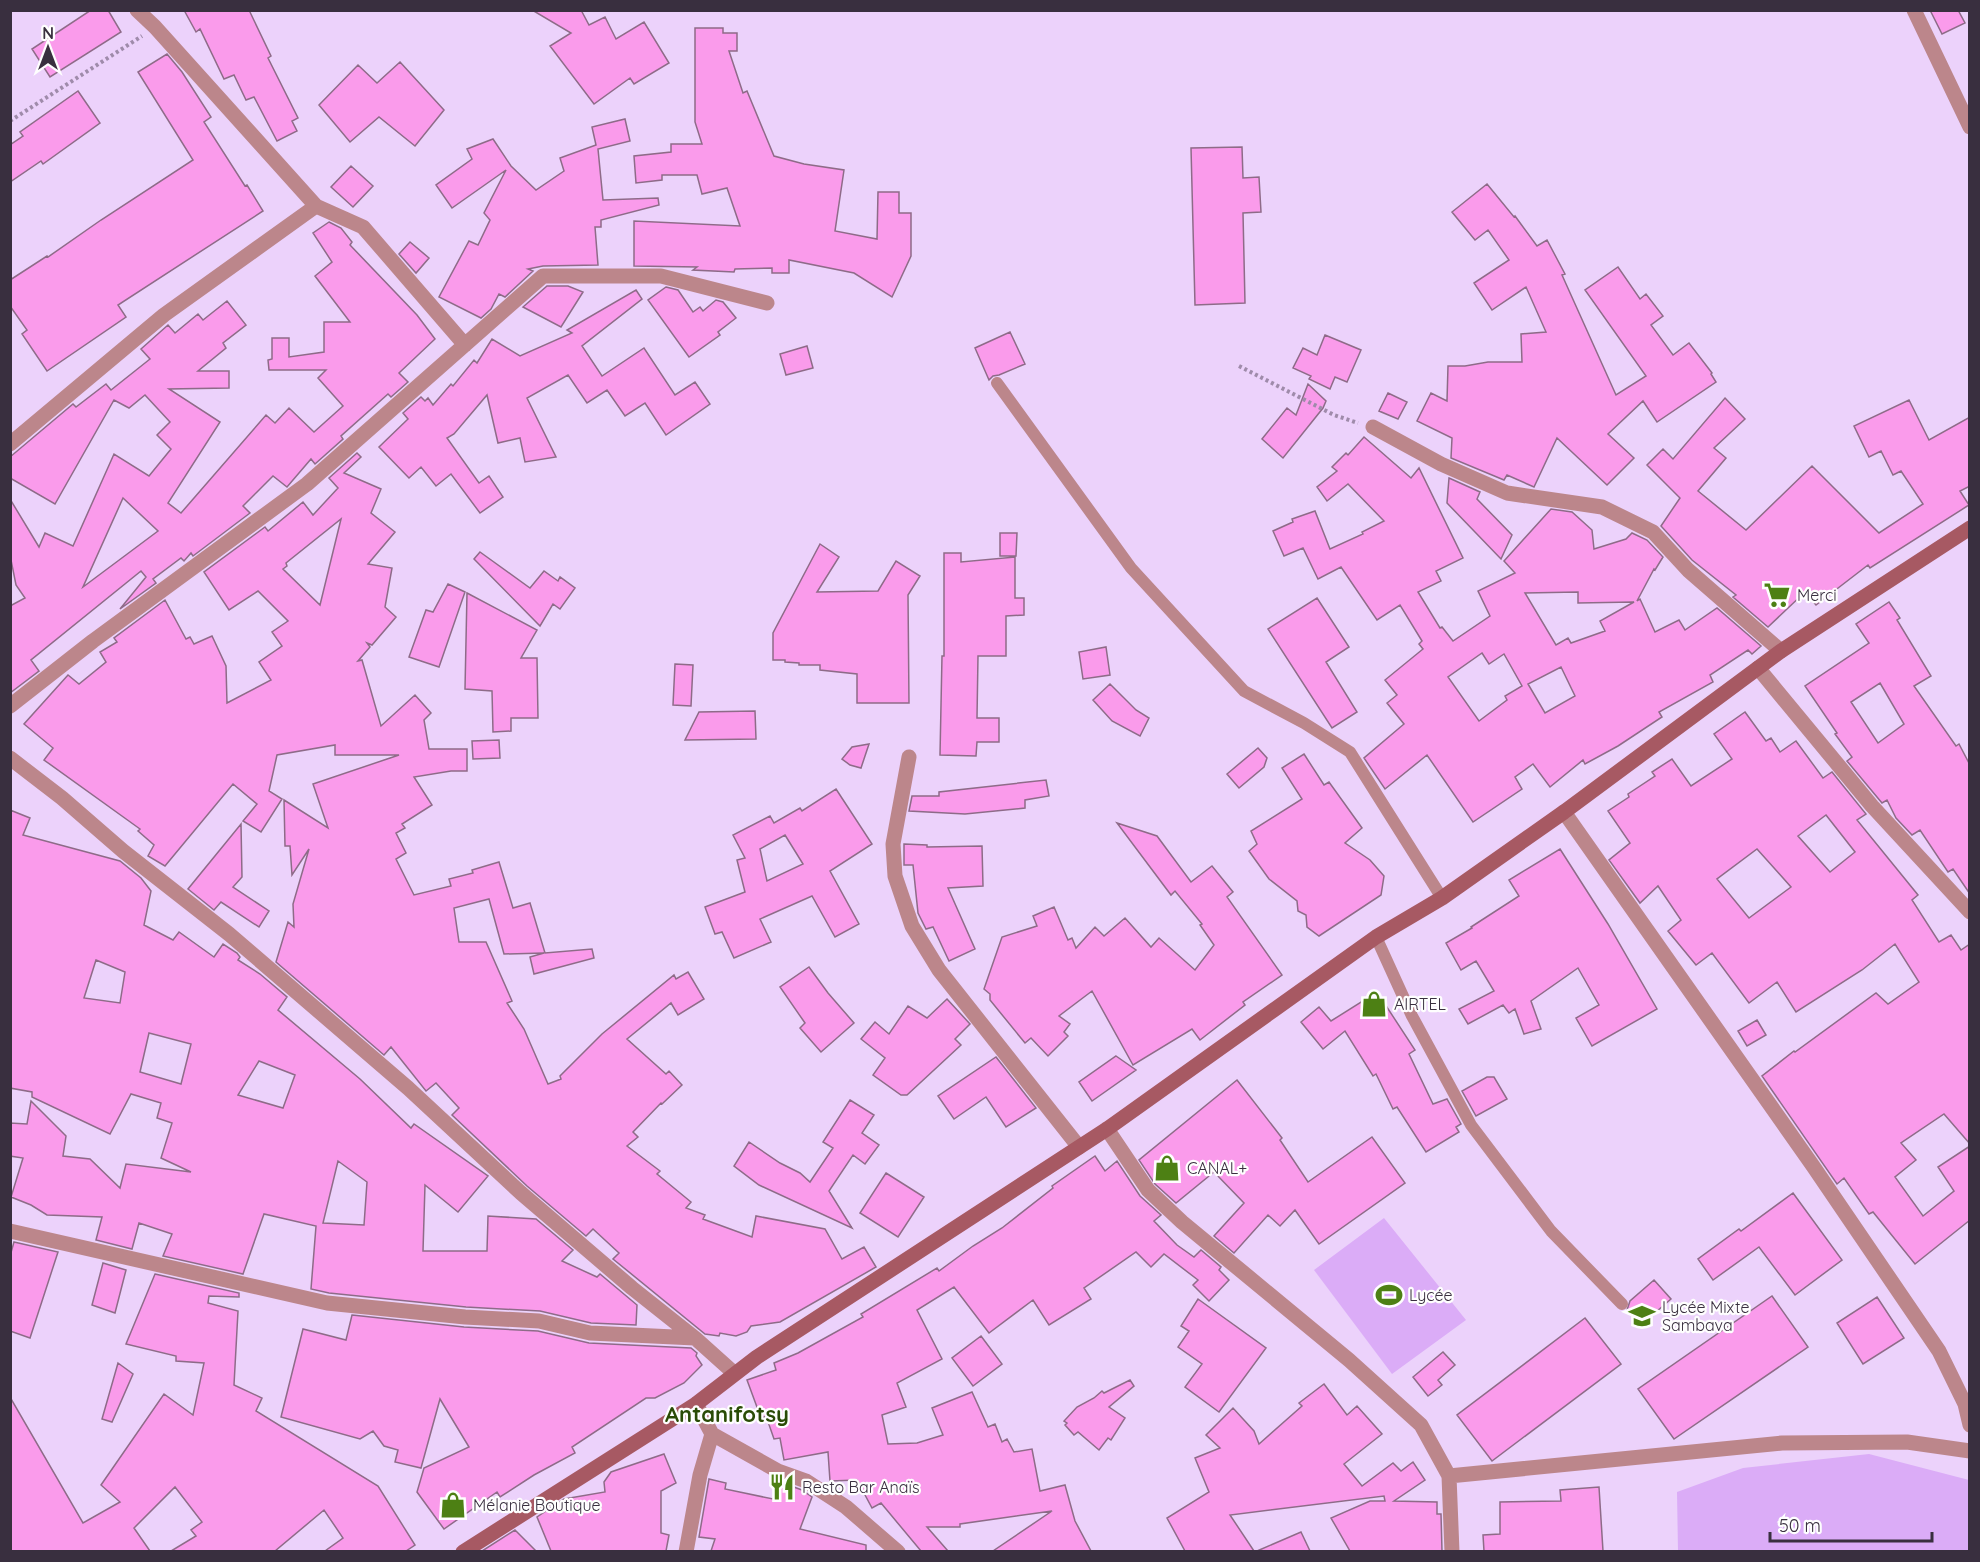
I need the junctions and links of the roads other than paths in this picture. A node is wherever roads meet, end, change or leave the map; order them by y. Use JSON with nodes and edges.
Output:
{"nodes":[{"id":1,"x":137,"y":10,"type":"edge"},
{"id":2,"x":1914,"y":10,"type":"edge"},
{"id":3,"x":1970,"y":127,"type":"edge"},
{"id":4,"x":316,"y":206,"type":"junction"},
{"id":5,"x":767,"y":303,"type":"dead end"},
{"id":6,"x":465,"y":345,"type":"junction"},
{"id":7,"x":997,"y":383,"type":"dead end"},
{"id":8,"x":1373,"y":427,"type":"road end"},
{"id":9,"x":10,"y":444,"type":"edge"},
{"id":10,"x":1970,"y":528,"type":"edge"},
{"id":11,"x":1781,"y":651,"type":"junction"},
{"id":12,"x":1758,"y":668,"type":"junction"},
{"id":13,"x":10,"y":706,"type":"edge"},
{"id":14,"x":909,"y":756,"type":"dead end"},
{"id":15,"x":10,"y":758,"type":"edge"},
{"id":16,"x":1564,"y":812,"type":"junction"},
{"id":17,"x":1442,"y":898,"type":"junction"},
{"id":18,"x":1970,"y":912,"type":"edge"},
{"id":19,"x":1376,"y":938,"type":"junction"},
{"id":20,"x":1107,"y":1129,"type":"junction"},
{"id":21,"x":1079,"y":1147,"type":"junction"},
{"id":22,"x":10,"y":1232,"type":"edge"},
{"id":23,"x":1622,"y":1304,"type":"dead end"},
{"id":24,"x":695,"y":1338,"type":"junction"},
{"id":25,"x":734,"y":1373,"type":"junction"},
{"id":26,"x":696,"y":1404,"type":"junction"},
{"id":27,"x":1970,"y":1425,"type":"edge"},
{"id":28,"x":712,"y":1434,"type":"junction"},
{"id":29,"x":1970,"y":1451,"type":"edge"},
{"id":30,"x":1449,"y":1476,"type":"junction"},
{"id":31,"x":1449,"y":1550,"type":"edge"},
{"id":32,"x":463,"y":1551,"type":"edge"},
{"id":33,"x":686,"y":1551,"type":"edge"},
{"id":34,"x":898,"y":1551,"type":"edge"}],
"edges":[{"from":1,"to":4,"type":"street"},
{"from":2,"to":3,"type":"street"},
{"from":4,"to":6,"type":"street"},
{"from":4,"to":9,"type":"street"},
{"from":5,"to":6,"type":"street"},
{"from":6,"to":13,"type":"street"},
{"from":7,"to":17,"type":"lane"},
{"from":8,"to":11,"type":"street"},
{"from":10,"to":11,"type":"main road"},
{"from":11,"to":12,"type":"main road"},
{"from":12,"to":16,"type":"main road"},
{"from":12,"to":18,"type":"street"},
{"from":14,"to":21,"type":"street"},
{"from":15,"to":24,"type":"street"},
{"from":16,"to":17,"type":"main road"},
{"from":16,"to":27,"type":"street"},
{"from":17,"to":19,"type":"main road"},
{"from":19,"to":20,"type":"main road"},
{"from":19,"to":23,"type":"lane"},
{"from":20,"to":21,"type":"main road"},
{"from":20,"to":30,"type":"street"},
{"from":21,"to":25,"type":"main road"},
{"from":22,"to":24,"type":"street"},
{"from":24,"to":25,"type":"street"},
{"from":25,"to":26,"type":"main road"},
{"from":26,"to":28,"type":"street"},
{"from":26,"to":32,"type":"main road"},
{"from":28,"to":33,"type":"street"},
{"from":28,"to":34,"type":"street"},
{"from":29,"to":30,"type":"street"},
{"from":30,"to":31,"type":"street"}]}
